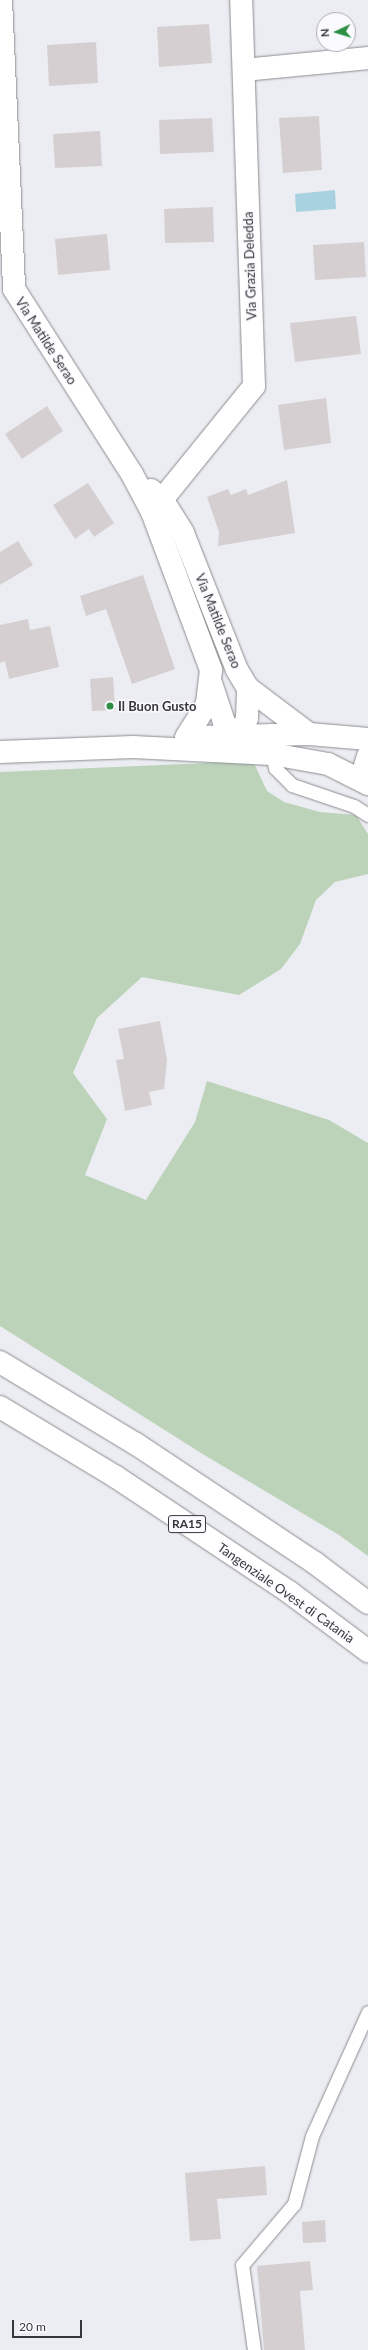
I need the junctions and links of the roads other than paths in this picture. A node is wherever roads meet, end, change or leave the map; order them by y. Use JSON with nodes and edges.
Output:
{"nodes":[{"id":1,"x":1,"y":0,"type":"edge"},
{"id":2,"x":241,"y":0,"type":"edge"},
{"id":3,"x":368,"y":58,"type":"edge"},
{"id":4,"x":244,"y":70,"type":"junction"},
{"id":5,"x":7,"y":290,"type":"edge"},
{"id":6,"x":157,"y":506,"type":"junction"},
{"id":7,"x":210,"y":682,"type":"junction"},
{"id":8,"x":248,"y":688,"type":"junction"},
{"id":9,"x":309,"y":734,"type":"junction"},
{"id":10,"x":233,"y":737,"type":"junction"},
{"id":11,"x":186,"y":738,"type":"junction"},
{"id":12,"x":368,"y":739,"type":"edge"},
{"id":13,"x":133,"y":747,"type":"junction"},
{"id":14,"x":0,"y":752,"type":"edge"},
{"id":15,"x":215,"y":752,"type":"junction"},
{"id":16,"x":263,"y":754,"type":"junction"},
{"id":17,"x":368,"y":756,"type":"edge"},
{"id":18,"x":368,"y":779,"type":"edge"},
{"id":19,"x":368,"y":784,"type":"edge"},
{"id":20,"x":368,"y":815,"type":"edge"},
{"id":21,"x":0,"y":1362,"type":"edge"},
{"id":22,"x":0,"y":1407,"type":"edge"},
{"id":23,"x":368,"y":1603,"type":"edge"},
{"id":24,"x":368,"y":1652,"type":"edge"},
{"id":25,"x":368,"y":2012,"type":"edge"},
{"id":26,"x":254,"y":2350,"type":"edge"}],
"edges":[{"from":1,"to":5,"type":"main road","name":"Via Matilde Serao"},
{"from":2,"to":4,"type":"main road","name":"Via Grazia Deledda"},
{"from":3,"to":4,"type":"main road"},
{"from":4,"to":6,"type":"main road","name":"Via Grazia Deledda"},
{"from":5,"to":6,"type":"main road","name":"Via Matilde Serao"},
{"from":6,"to":7,"type":"main road","name":"Via Matilde Serao"},
{"from":6,"to":8,"type":"main road","name":"Via Matilde Serao"},
{"from":7,"to":10,"type":"main road"},
{"from":7,"to":11,"type":"main road","name":"Via Matilde Serao"},
{"from":8,"to":9,"type":"main road","name":"Via Matilde Serao"},
{"from":8,"to":10,"type":"main road"},
{"from":9,"to":10,"type":"main road"},
{"from":9,"to":12,"type":"main road"},
{"from":10,"to":11,"type":"main road"},
{"from":10,"to":15,"type":"main road"},
{"from":10,"to":16,"type":"main road"},
{"from":11,"to":13,"type":"main road"},
{"from":13,"to":14,"type":"main road"},
{"from":13,"to":15,"type":"main road"},
{"from":15,"to":16,"type":"main road"},
{"from":16,"to":19,"type":"main road"},
{"from":16,"to":20,"type":"lane"},
{"from":17,"to":18,"type":"main road"},
{"from":21,"to":23,"type":"main road"},
{"from":22,"to":24,"type":"main road","name":"Tangenziale Ovest di Catania","number":"RA15"},
{"from":25,"to":26,"type":"lane"}]}
